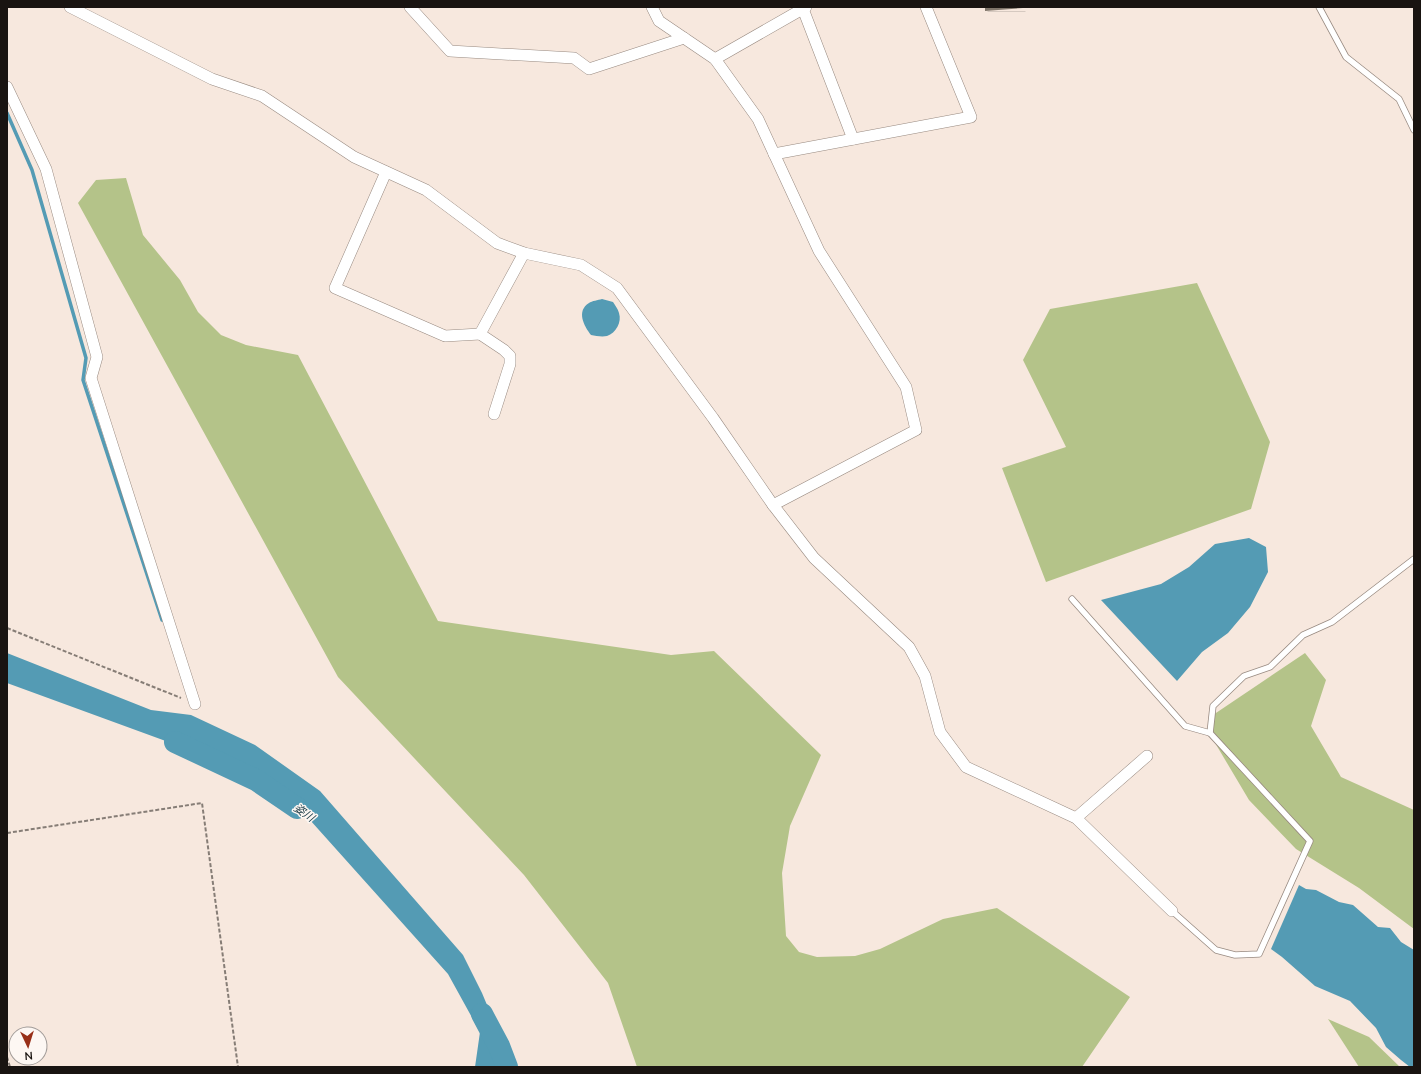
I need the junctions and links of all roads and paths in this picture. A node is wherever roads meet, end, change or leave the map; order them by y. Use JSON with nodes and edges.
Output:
{"nodes":[{"id":1,"x":70,"y":7,"type":"edge"},
{"id":2,"x":410,"y":7,"type":"edge"},
{"id":3,"x":652,"y":7,"type":"edge"},
{"id":4,"x":926,"y":7,"type":"edge"},
{"id":5,"x":1319,"y":7,"type":"edge"},
{"id":6,"x":805,"y":8,"type":"edge"},
{"id":7,"x":684,"y":38,"type":"junction"},
{"id":8,"x":715,"y":59,"type":"junction"},
{"id":9,"x":7,"y":87,"type":"edge"},
{"id":10,"x":1414,"y":130,"type":"edge"},
{"id":11,"x":853,"y":139,"type":"junction"},
{"id":12,"x":774,"y":154,"type":"junction"},
{"id":13,"x":386,"y":172,"type":"junction"},
{"id":14,"x":524,"y":253,"type":"junction"},
{"id":15,"x":480,"y":334,"type":"junction"},
{"id":16,"x":494,"y":414,"type":"dead end"},
{"id":17,"x":773,"y":505,"type":"junction"},
{"id":18,"x":1414,"y":559,"type":"edge"},
{"id":19,"x":1072,"y":599,"type":"dead end"},
{"id":20,"x":7,"y":628,"type":"edge"},
{"id":21,"x":195,"y":704,"type":"joint"},
{"id":22,"x":1210,"y":733,"type":"junction"},
{"id":23,"x":1147,"y":756,"type":"dead end"},
{"id":24,"x":1076,"y":818,"type":"junction"},
{"id":25,"x":7,"y":833,"type":"edge"},
{"id":26,"x":1172,"y":911,"type":"joint"},
{"id":27,"x":7,"y":1057,"type":"edge"},
{"id":28,"x":10,"y":1067,"type":"edge"},
{"id":29,"x":238,"y":1067,"type":"edge"}],
"edges":[{"from":1,"to":13,"type":"street"},
{"from":2,"to":7,"type":"street"},
{"from":3,"to":7,"type":"street"},
{"from":4,"to":11,"type":"street"},
{"from":5,"to":10,"type":"lane"},
{"from":6,"to":8,"type":"street"},
{"from":6,"to":11,"type":"street"},
{"from":7,"to":8,"type":"street"},
{"from":8,"to":12,"type":"street"},
{"from":9,"to":21,"type":"street"},
{"from":11,"to":12,"type":"street"},
{"from":12,"to":17,"type":"street"},
{"from":13,"to":14,"type":"street"},
{"from":13,"to":15,"type":"street"},
{"from":14,"to":15,"type":"street"},
{"from":14,"to":17,"type":"street"},
{"from":15,"to":16,"type":"street"},
{"from":17,"to":24,"type":"street"},
{"from":18,"to":22,"type":"lane"},
{"from":19,"to":22,"type":"lane"},
{"from":20,"to":21,"type":"path"},
{"from":22,"to":26,"type":"lane"},
{"from":23,"to":24,"type":"street"},
{"from":24,"to":26,"type":"street"},
{"from":25,"to":29,"type":"path"},
{"from":27,"to":28,"type":"path"}]}
